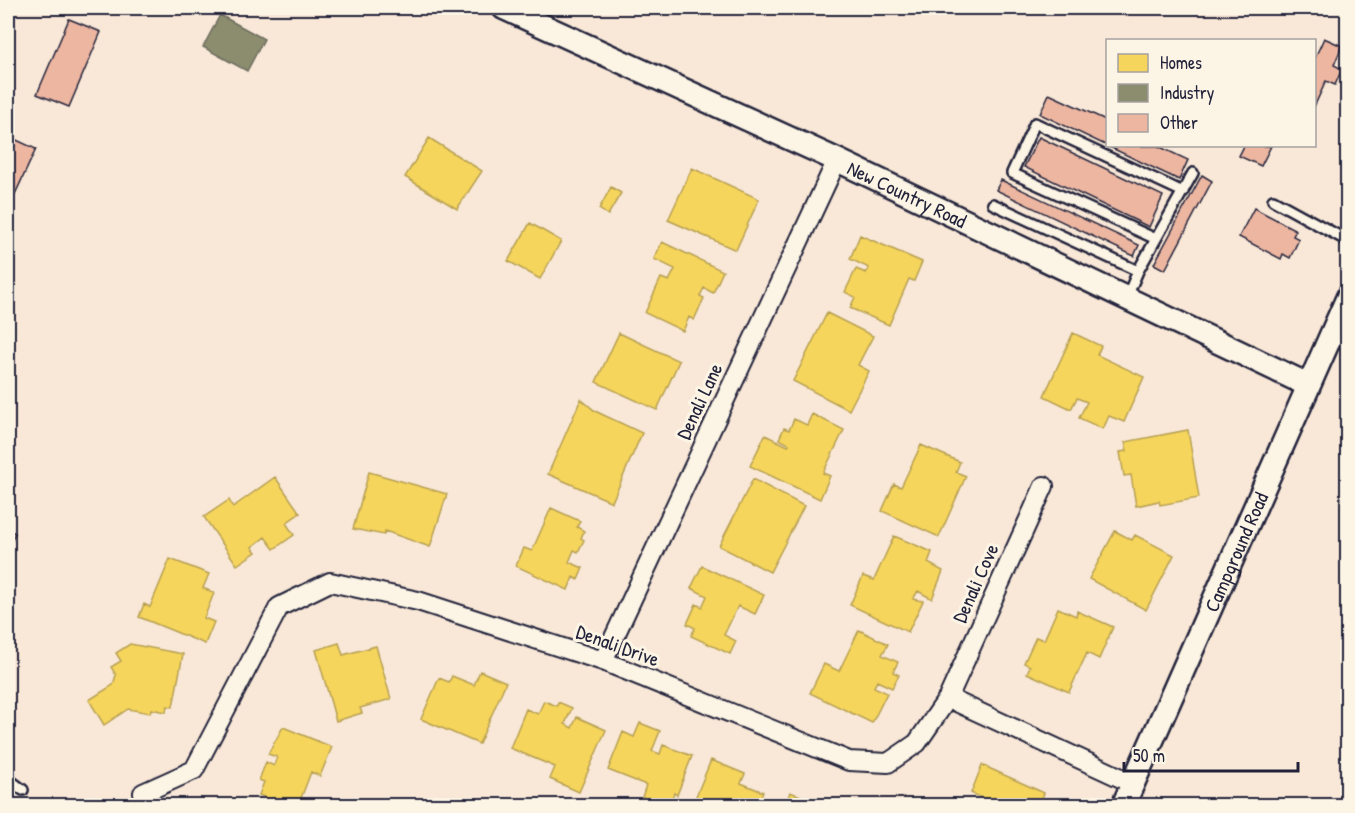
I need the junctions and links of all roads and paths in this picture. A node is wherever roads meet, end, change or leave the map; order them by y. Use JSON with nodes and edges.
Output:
{"nodes":[{"id":1,"x":504,"y":8,"type":"edge"},
{"id":2,"x":837,"y":160,"type":"junction"},
{"id":3,"x":1193,"y":173,"type":"dead end"},
{"id":4,"x":1183,"y":192,"type":"junction"},
{"id":5,"x":1273,"y":200,"type":"dead end"},
{"id":6,"x":993,"y":204,"type":"dead end"},
{"id":7,"x":1156,"y":239,"type":"junction"},
{"id":8,"x":1347,"y":241,"type":"edge"},
{"id":9,"x":1138,"y":271,"type":"junction"},
{"id":10,"x":1347,"y":297,"type":"edge"},
{"id":11,"x":1126,"y":299,"type":"junction"},
{"id":12,"x":1308,"y":385,"type":"junction"},
{"id":13,"x":1044,"y":486,"type":"dead end"},
{"id":14,"x":603,"y":661,"type":"junction"},
{"id":15,"x":948,"y":698,"type":"junction"},
{"id":16,"x":8,"y":779,"type":"edge"},
{"id":17,"x":1132,"y":783,"type":"junction"},
{"id":18,"x":23,"y":790,"type":"dead end"},
{"id":19,"x":143,"y":793,"type":"dead end"},
{"id":20,"x":1123,"y":806,"type":"edge"}],
"edges":[{"from":1,"to":2,"type":"street","name":"New Country Road"},
{"from":2,"to":11,"type":"street","name":"New Country Road"},
{"from":2,"to":14,"type":"street","name":"Denali Lane"},
{"from":3,"to":4,"type":"lane"},
{"from":4,"to":7,"type":"lane"},
{"from":4,"to":7,"type":"lane"},
{"from":5,"to":8,"type":"lane"},
{"from":6,"to":9,"type":"lane"},
{"from":7,"to":9,"type":"lane"},
{"from":9,"to":11,"type":"lane"},
{"from":10,"to":12,"type":"street","name":"Campground Road"},
{"from":11,"to":12,"type":"street","name":"New Country Road"},
{"from":12,"to":17,"type":"street","name":"Campground Road"},
{"from":13,"to":15,"type":"street","name":"Denali Cove"},
{"from":14,"to":15,"type":"street","name":"Denali Drive"},
{"from":14,"to":19,"type":"street","name":"Denali Drive"},
{"from":15,"to":17,"type":"street"},
{"from":16,"to":18,"type":"lane"},
{"from":17,"to":20,"type":"street","name":"Campground Road"}]}
